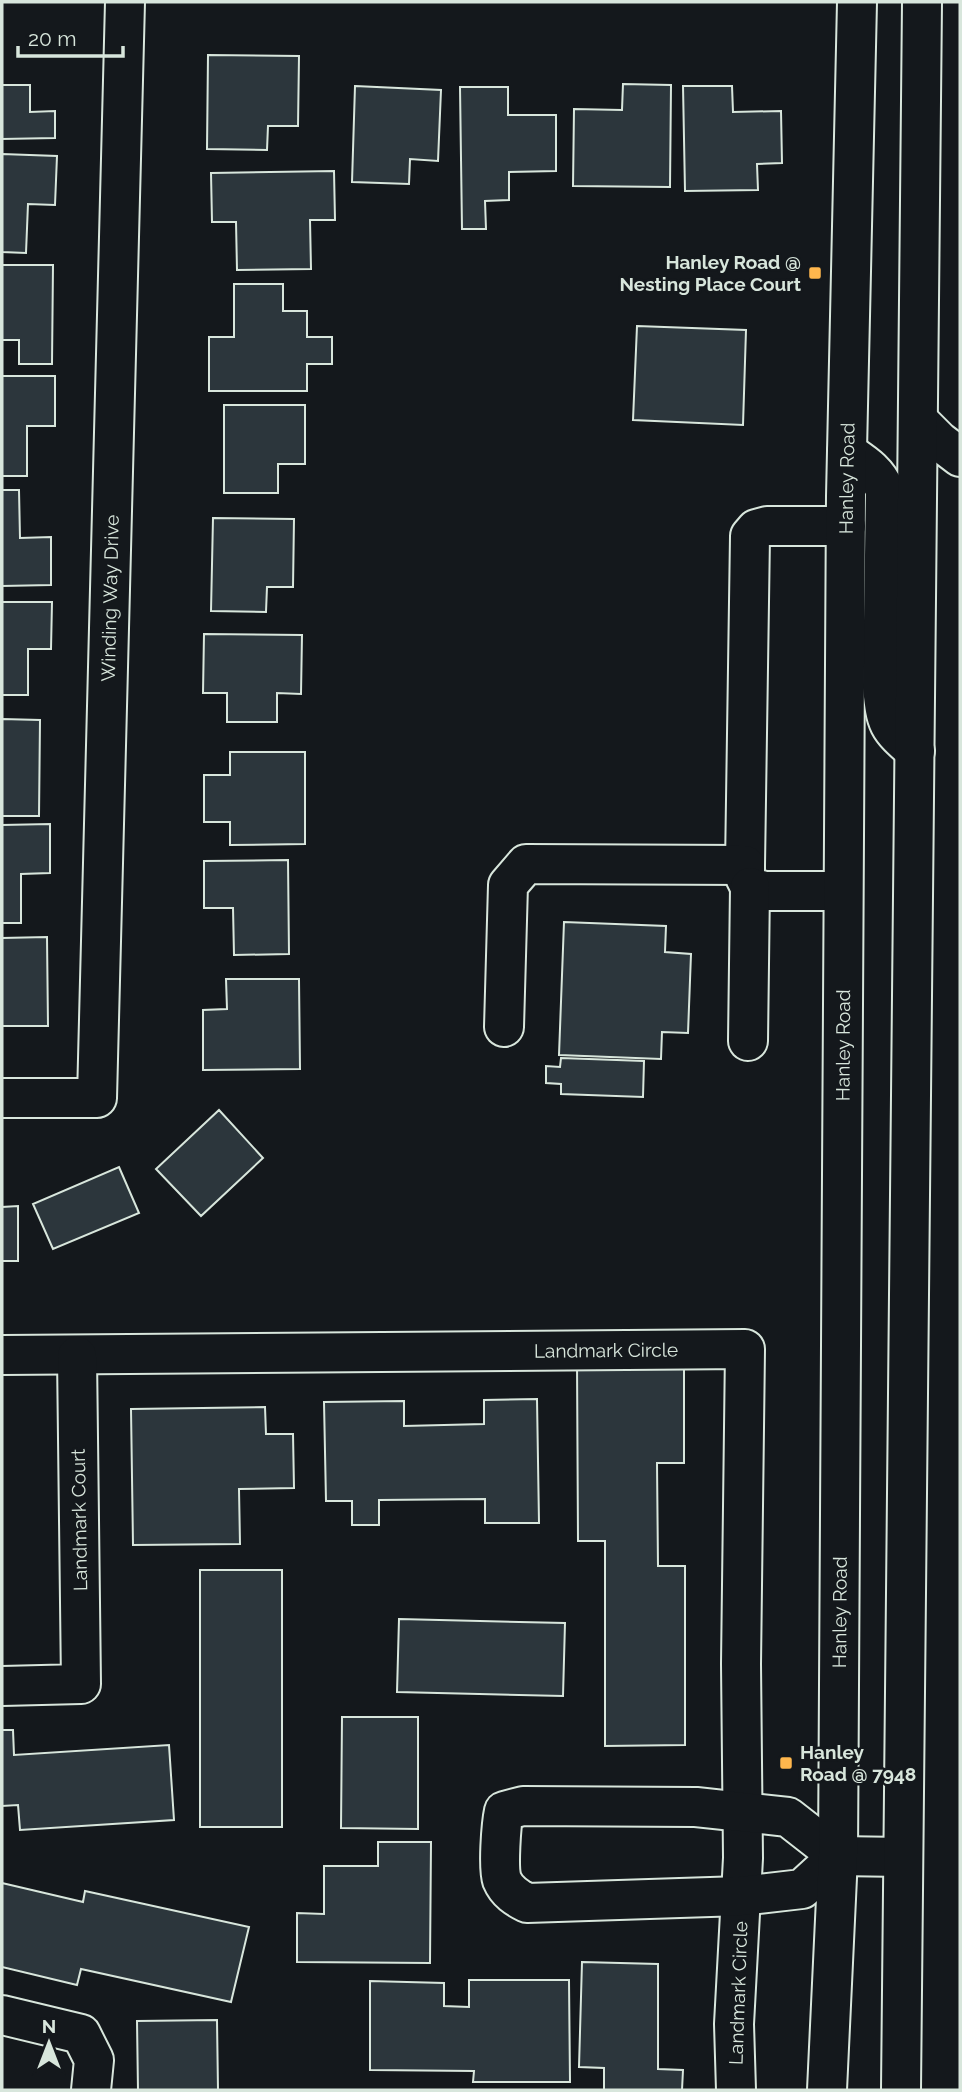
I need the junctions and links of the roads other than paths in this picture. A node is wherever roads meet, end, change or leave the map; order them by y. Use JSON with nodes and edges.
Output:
{"nodes":[{"id":1,"x":125,"y":2,"type":"edge"},
{"id":2,"x":857,"y":2,"type":"edge"},
{"id":3,"x":922,"y":2,"type":"edge"},
{"id":4,"x":918,"y":420,"type":"junction"},
{"id":5,"x":847,"y":452,"type":"junction"},
{"id":6,"x":960,"y":457,"type":"edge"},
{"id":7,"x":846,"y":526,"type":"junction"},
{"id":8,"x":915,"y":751,"type":"junction"},
{"id":9,"x":748,"y":876,"type":"junction"},
{"id":10,"x":844,"y":891,"type":"junction"},
{"id":11,"x":503,"y":1027,"type":"dead end"},
{"id":12,"x":748,"y":1041,"type":"dead end"},
{"id":13,"x":2,"y":1098,"type":"edge"},
{"id":14,"x":2,"y":1355,"type":"edge"},
{"id":15,"x":77,"y":1356,"type":"junction"},
{"id":16,"x":2,"y":1686,"type":"edge"},
{"id":17,"x":743,"y":1813,"type":"junction"},
{"id":18,"x":838,"y":1856,"type":"junction"},
{"id":19,"x":903,"y":1857,"type":"junction"},
{"id":20,"x":741,"y":1896,"type":"junction"},
{"id":21,"x":2,"y":2015,"type":"edge"},
{"id":22,"x":91,"y":2090,"type":"edge"},
{"id":23,"x":736,"y":2090,"type":"edge"},
{"id":24,"x":827,"y":2090,"type":"edge"},
{"id":25,"x":901,"y":2090,"type":"edge"}],
"edges":[{"from":1,"to":13,"type":"main road","name":"Winding Way Drive"},
{"from":2,"to":5,"type":"main road","name":"Hanley Road"},
{"from":3,"to":4,"type":"main road"},
{"from":4,"to":6,"type":"main road"},
{"from":4,"to":8,"type":"main road"},
{"from":5,"to":7,"type":"main road","name":"Hanley Road"},
{"from":5,"to":8,"type":"main road"},
{"from":7,"to":9,"type":"main road"},
{"from":7,"to":10,"type":"main road","name":"Hanley Road"},
{"from":8,"to":19,"type":"main road"},
{"from":9,"to":10,"type":"main road"},
{"from":9,"to":11,"type":"main road"},
{"from":9,"to":12,"type":"main road"},
{"from":10,"to":18,"type":"main road","name":"Hanley Road"},
{"from":14,"to":15,"type":"main road","name":"Landmark Circle"},
{"from":15,"to":16,"type":"main road","name":"Landmark Court"},
{"from":15,"to":17,"type":"main road","name":"Landmark Circle"},
{"from":17,"to":18,"type":"main road"},
{"from":17,"to":20,"type":"main road","name":"Landmark Circle"},
{"from":17,"to":20,"type":"main road"},
{"from":18,"to":19,"type":"main road"},
{"from":18,"to":20,"type":"main road","name":"Landmark Circle"},
{"from":18,"to":24,"type":"main road","name":"Hanley Road"},
{"from":19,"to":25,"type":"main road"},
{"from":20,"to":23,"type":"main road","name":"Landmark Circle"},
{"from":21,"to":22,"type":"main road"}]}
